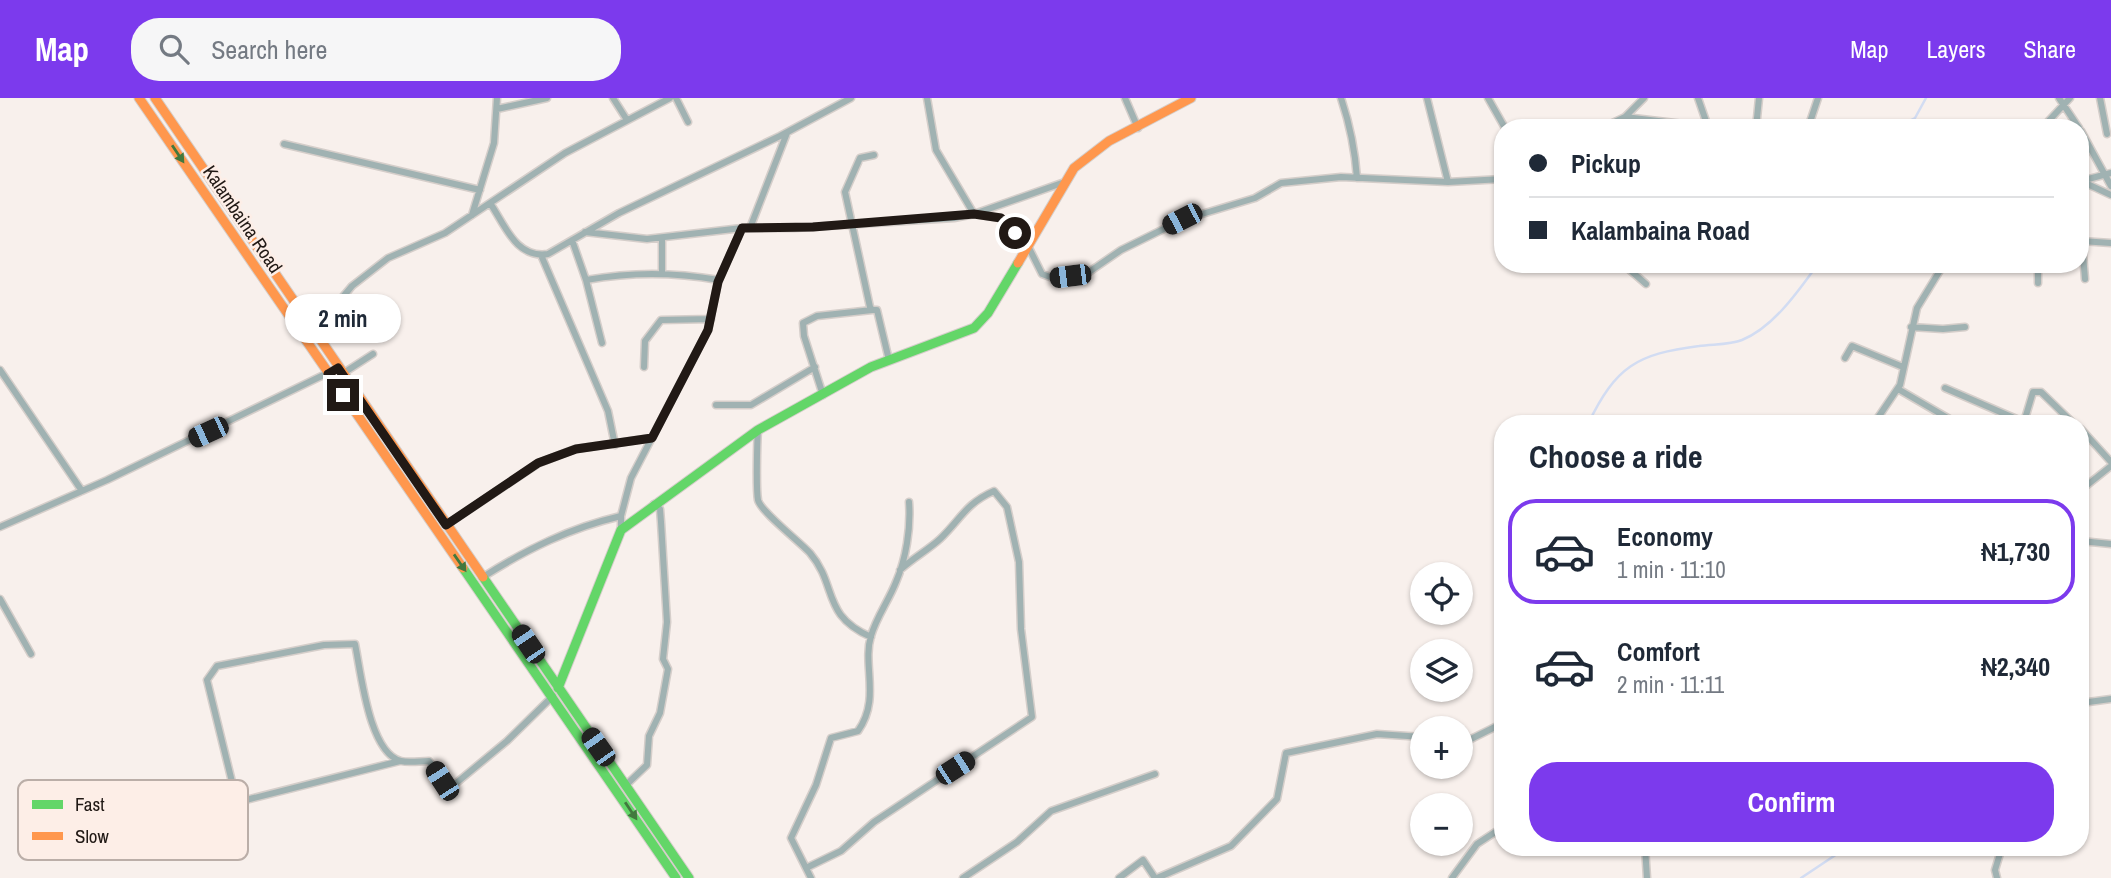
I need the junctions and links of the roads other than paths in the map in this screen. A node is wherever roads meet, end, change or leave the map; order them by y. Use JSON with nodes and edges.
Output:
{"nodes":[{"id":1,"x":139,"y":98,"type":"edge"},
{"id":2,"x":155,"y":98,"type":"edge"},
{"id":3,"x":497,"y":98,"type":"edge"},
{"id":4,"x":547,"y":98,"type":"edge"},
{"id":5,"x":613,"y":98,"type":"edge"},
{"id":6,"x":670,"y":98,"type":"edge"},
{"id":7,"x":676,"y":98,"type":"edge"},
{"id":8,"x":852,"y":98,"type":"edge"},
{"id":9,"x":928,"y":98,"type":"edge"},
{"id":10,"x":1125,"y":98,"type":"edge"},
{"id":11,"x":1191,"y":98,"type":"edge"},
{"id":12,"x":1341,"y":98,"type":"edge"},
{"id":13,"x":1427,"y":98,"type":"edge"},
{"id":14,"x":1489,"y":98,"type":"edge"},
{"id":15,"x":1644,"y":98,"type":"edge"},
{"id":16,"x":1694,"y":98,"type":"edge"},
{"id":17,"x":1759,"y":98,"type":"edge"},
{"id":18,"x":1818,"y":98,"type":"edge"},
{"id":19,"x":2059,"y":98,"type":"edge"},
{"id":20,"x":2070,"y":98,"type":"edge"},
{"id":21,"x":2099,"y":98,"type":"edge"},
{"id":22,"x":2062,"y":107,"type":"junction"},
{"id":23,"x":497,"y":109,"type":"junction"},
{"id":24,"x":1625,"y":117,"type":"junction"},
{"id":25,"x":1500,"y":119,"type":"edge"},
{"id":26,"x":1621,"y":119,"type":"edge"},
{"id":27,"x":1642,"y":119,"type":"edge"},
{"id":28,"x":1704,"y":119,"type":"edge"},
{"id":29,"x":1757,"y":119,"type":"edge"},
{"id":30,"x":1811,"y":119,"type":"edge"},
{"id":31,"x":2051,"y":119,"type":"edge"},
{"id":32,"x":2072,"y":119,"type":"edge"},
{"id":33,"x":2108,"y":119,"type":"edge"},
{"id":34,"x":627,"y":120,"type":"junction"},
{"id":35,"x":688,"y":122,"type":"dead end"},
{"id":36,"x":1138,"y":128,"type":"junction"},
{"id":37,"x":787,"y":133,"type":"junction"},
{"id":38,"x":2107,"y":134,"type":"dead end"},
{"id":39,"x":2089,"y":143,"type":"edge"},
{"id":40,"x":284,"y":144,"type":"dead end"},
{"id":41,"x":874,"y":155,"type":"dead end"},
{"id":42,"x":2108,"y":174,"type":"edge"},
{"id":43,"x":1357,"y":178,"type":"junction"},
{"id":44,"x":1494,"y":179,"type":"edge"},
{"id":45,"x":2089,"y":179,"type":"edge"},
{"id":46,"x":1448,"y":182,"type":"junction"},
{"id":47,"x":1062,"y":183,"type":"junction"},
{"id":48,"x":2089,"y":185,"type":"edge"},
{"id":49,"x":2111,"y":186,"type":"edge"},
{"id":50,"x":480,"y":190,"type":"junction"},
{"id":51,"x":2111,"y":195,"type":"edge"},
{"id":52,"x":490,"y":203,"type":"junction"},
{"id":53,"x":974,"y":214,"type":"junction"},
{"id":54,"x":471,"y":216,"type":"junction"},
{"id":55,"x":852,"y":225,"type":"junction"},
{"id":56,"x":746,"y":228,"type":"junction"},
{"id":57,"x":585,"y":232,"type":"junction"},
{"id":58,"x":662,"y":238,"type":"junction"},
{"id":59,"x":572,"y":240,"type":"junction"},
{"id":60,"x":2089,"y":242,"type":"edge"},
{"id":61,"x":2108,"y":243,"type":"edge"},
{"id":62,"x":1029,"y":248,"type":"junction"},
{"id":63,"x":2111,"y":251,"type":"edge"},
{"id":64,"x":541,"y":255,"type":"junction"},
{"id":65,"x":662,"y":272,"type":"junction"},
{"id":66,"x":1633,"y":273,"type":"edge"},
{"id":67,"x":1938,"y":273,"type":"edge"},
{"id":68,"x":2038,"y":273,"type":"edge"},
{"id":69,"x":2084,"y":273,"type":"edge"},
{"id":70,"x":586,"y":279,"type":"junction"},
{"id":71,"x":2085,"y":279,"type":"dead end"},
{"id":72,"x":719,"y":280,"type":"junction"},
{"id":73,"x":2038,"y":283,"type":"dead end"},
{"id":74,"x":1646,"y":285,"type":"dead end"},
{"id":75,"x":872,"y":310,"type":"junction"},
{"id":76,"x":710,"y":319,"type":"junction"},
{"id":77,"x":1910,"y":327,"type":"junction"},
{"id":78,"x":1965,"y":327,"type":"dead end"},
{"id":79,"x":314,"y":331,"type":"junction"},
{"id":80,"x":602,"y":343,"type":"dead end"},
{"id":81,"x":373,"y":354,"type":"dead end"},
{"id":82,"x":1845,"y":358,"type":"dead end"},
{"id":83,"x":889,"y":360,"type":"junction"},
{"id":84,"x":644,"y":367,"type":"dead end"},
{"id":85,"x":816,"y":367,"type":"junction"},
{"id":86,"x":1903,"y":367,"type":"junction"},
{"id":87,"x":0,"y":370,"type":"edge"},
{"id":88,"x":340,"y":371,"type":"junction"},
{"id":89,"x":328,"y":374,"type":"junction"},
{"id":90,"x":1945,"y":388,"type":"dead end"},
{"id":91,"x":1898,"y":389,"type":"junction"},
{"id":92,"x":823,"y":395,"type":"junction"},
{"id":93,"x":716,"y":405,"type":"dead end"},
{"id":94,"x":1880,"y":415,"type":"edge"},
{"id":95,"x":1943,"y":415,"type":"edge"},
{"id":96,"x":2007,"y":415,"type":"edge"},
{"id":97,"x":2028,"y":415,"type":"edge"},
{"id":98,"x":2065,"y":415,"type":"edge"},
{"id":99,"x":758,"y":430,"type":"junction"},
{"id":100,"x":652,"y":438,"type":"junction"},
{"id":101,"x":2089,"y":438,"type":"edge"},
{"id":102,"x":615,"y":445,"type":"junction"},
{"id":103,"x":2111,"y":464,"type":"edge"},
{"id":104,"x":2089,"y":483,"type":"edge"},
{"id":105,"x":82,"y":491,"type":"junction"},
{"id":106,"x":909,"y":502,"type":"dead end"},
{"id":107,"x":654,"y":504,"type":"junction"},
{"id":108,"x":621,"y":516,"type":"junction"},
{"id":109,"x":446,"y":525,"type":"junction"},
{"id":110,"x":0,"y":527,"type":"edge"},
{"id":111,"x":621,"y":530,"type":"junction"},
{"id":112,"x":2089,"y":542,"type":"edge"},
{"id":113,"x":2111,"y":544,"type":"edge"},
{"id":114,"x":900,"y":570,"type":"junction"},
{"id":115,"x":483,"y":577,"type":"junction"},
{"id":116,"x":0,"y":598,"type":"edge"},
{"id":117,"x":871,"y":637,"type":"junction"},
{"id":118,"x":31,"y":654,"type":"dead end"},
{"id":119,"x":555,"y":692,"type":"junction"},
{"id":120,"x":2111,"y":699,"type":"edge"},
{"id":121,"x":2089,"y":703,"type":"edge"},
{"id":122,"x":1494,"y":728,"type":"edge"},
{"id":123,"x":1410,"y":736,"type":"edge"},
{"id":124,"x":1473,"y":738,"type":"edge"},
{"id":125,"x":400,"y":761,"type":"junction"},
{"id":126,"x":1155,"y":774,"type":"dead end"},
{"id":127,"x":232,"y":780,"type":"edge"},
{"id":128,"x":625,"y":786,"type":"junction"},
{"id":129,"x":248,"y":799,"type":"edge"},
{"id":130,"x":1494,"y":833,"type":"edge"},
{"id":131,"x":1646,"y":856,"type":"edge"},
{"id":132,"x":1999,"y":856,"type":"edge"},
{"id":133,"x":806,"y":868,"type":"junction"},
{"id":134,"x":676,"y":878,"type":"edge"},
{"id":135,"x":689,"y":878,"type":"edge"},
{"id":136,"x":811,"y":878,"type":"edge"},
{"id":137,"x":963,"y":878,"type":"edge"},
{"id":138,"x":1119,"y":878,"type":"edge"},
{"id":139,"x":1156,"y":878,"type":"edge"},
{"id":140,"x":1452,"y":878,"type":"edge"},
{"id":141,"x":1647,"y":878,"type":"edge"},
{"id":142,"x":1997,"y":878,"type":"edge"}],
"edges":[{"from":1,"to":89,"type":"main road","name":"Kalambaina Road","one_way":true},
{"from":2,"to":79,"type":"main road"},
{"from":3,"to":23,"type":"street"},
{"from":4,"to":23,"type":"street"},
{"from":5,"to":34,"type":"street"},
{"from":6,"to":34,"type":"street"},
{"from":7,"to":35,"type":"street"},
{"from":8,"to":37,"type":"street"},
{"from":9,"to":53,"type":"street"},
{"from":10,"to":36,"type":"street"},
{"from":11,"to":36,"type":"main road"},
{"from":12,"to":43,"type":"street"},
{"from":13,"to":46,"type":"street"},
{"from":14,"to":25,"type":"street"},
{"from":15,"to":24,"type":"street"},
{"from":16,"to":28,"type":"street"},
{"from":17,"to":29,"type":"street"},
{"from":18,"to":30,"type":"street"},
{"from":19,"to":22,"type":"street"},
{"from":20,"to":22,"type":"street"},
{"from":21,"to":33,"type":"street"},
{"from":22,"to":31,"type":"street"},
{"from":22,"to":32,"type":"street"},
{"from":23,"to":50,"type":"street"},
{"from":24,"to":26,"type":"street"},
{"from":24,"to":27,"type":"street"},
{"from":33,"to":38,"type":"street"},
{"from":34,"to":52,"type":"street"},
{"from":36,"to":47,"type":"main road"},
{"from":37,"to":56,"type":"street"},
{"from":37,"to":57,"type":"street"},
{"from":39,"to":42,"type":"street"},
{"from":40,"to":50,"type":"street"},
{"from":41,"to":55,"type":"street"},
{"from":42,"to":45,"type":"street"},
{"from":42,"to":49,"type":"street"},
{"from":43,"to":46,"type":"street"},
{"from":43,"to":62,"type":"street"},
{"from":44,"to":46,"type":"street"},
{"from":47,"to":53,"type":"street"},
{"from":47,"to":62,"type":"main road"},
{"from":48,"to":51,"type":"street"},
{"from":50,"to":54,"type":"street"},
{"from":52,"to":54,"type":"street"},
{"from":52,"to":64,"type":"street"},
{"from":53,"to":55,"type":"street"},
{"from":53,"to":62,"type":"street"},
{"from":54,"to":79,"type":"street"},
{"from":55,"to":56,"type":"street"},
{"from":55,"to":75,"type":"street"},
{"from":56,"to":58,"type":"street"},
{"from":56,"to":72,"type":"street"},
{"from":57,"to":58,"type":"street"},
{"from":57,"to":59,"type":"street"},
{"from":58,"to":65,"type":"street"},
{"from":59,"to":64,"type":"street"},
{"from":59,"to":70,"type":"street"},
{"from":60,"to":61,"type":"street"},
{"from":61,"to":63,"type":"street"},
{"from":62,"to":83,"type":"main road"},
{"from":64,"to":102,"type":"street"},
{"from":65,"to":70,"type":"street"},
{"from":65,"to":72,"type":"street"},
{"from":66,"to":74,"type":"street"},
{"from":67,"to":77,"type":"street"},
{"from":68,"to":73,"type":"street"},
{"from":69,"to":71,"type":"street"},
{"from":70,"to":80,"type":"street"},
{"from":72,"to":76,"type":"street"},
{"from":75,"to":83,"type":"street"},
{"from":75,"to":85,"type":"street"},
{"from":76,"to":84,"type":"street"},
{"from":76,"to":100,"type":"street"},
{"from":77,"to":78,"type":"street"},
{"from":77,"to":86,"type":"street"},
{"from":79,"to":88,"type":"main road"},
{"from":81,"to":88,"type":"street"},
{"from":82,"to":86,"type":"street"},
{"from":83,"to":92,"type":"main road"},
{"from":85,"to":92,"type":"street"},
{"from":85,"to":93,"type":"street"},
{"from":86,"to":91,"type":"street"},
{"from":87,"to":105,"type":"street"},
{"from":88,"to":89,"type":"street"},
{"from":88,"to":109,"type":"main road"},
{"from":89,"to":105,"type":"street"},
{"from":89,"to":119,"type":"main road","name":"Kalambaina Road","one_way":true},
{"from":90,"to":96,"type":"street"},
{"from":91,"to":94,"type":"street"},
{"from":91,"to":95,"type":"street"},
{"from":92,"to":99,"type":"main road"},
{"from":97,"to":98,"type":"street"},
{"from":99,"to":107,"type":"main road"},
{"from":99,"to":117,"type":"street"},
{"from":100,"to":102,"type":"street"},
{"from":100,"to":108,"type":"street"},
{"from":101,"to":103,"type":"street"},
{"from":102,"to":109,"type":"street"},
{"from":103,"to":104,"type":"street"},
{"from":105,"to":110,"type":"street"},
{"from":106,"to":114,"type":"street"},
{"from":107,"to":111,"type":"main road"},
{"from":107,"to":128,"type":"street"},
{"from":108,"to":111,"type":"street"},
{"from":108,"to":115,"type":"street"},
{"from":109,"to":115,"type":"main road"},
{"from":111,"to":119,"type":"main road"},
{"from":112,"to":113,"type":"street"},
{"from":114,"to":117,"type":"street"},
{"from":114,"to":133,"type":"street"},
{"from":115,"to":119,"type":"main road"},
{"from":116,"to":118,"type":"street"},
{"from":117,"to":133,"type":"street"},
{"from":119,"to":125,"type":"street"},
{"from":119,"to":128,"type":"main road"},
{"from":119,"to":134,"type":"main road","name":"Kalambaina Road","one_way":true},
{"from":120,"to":121,"type":"street"},
{"from":122,"to":124,"type":"street"},
{"from":123,"to":139,"type":"street"},
{"from":125,"to":127,"type":"street"},
{"from":125,"to":129,"type":"street"},
{"from":126,"to":137,"type":"street"},
{"from":128,"to":135,"type":"main road"},
{"from":130,"to":140,"type":"street"},
{"from":131,"to":141,"type":"street"},
{"from":132,"to":142,"type":"street"},
{"from":133,"to":136,"type":"street"},
{"from":138,"to":139,"type":"street"}]}
